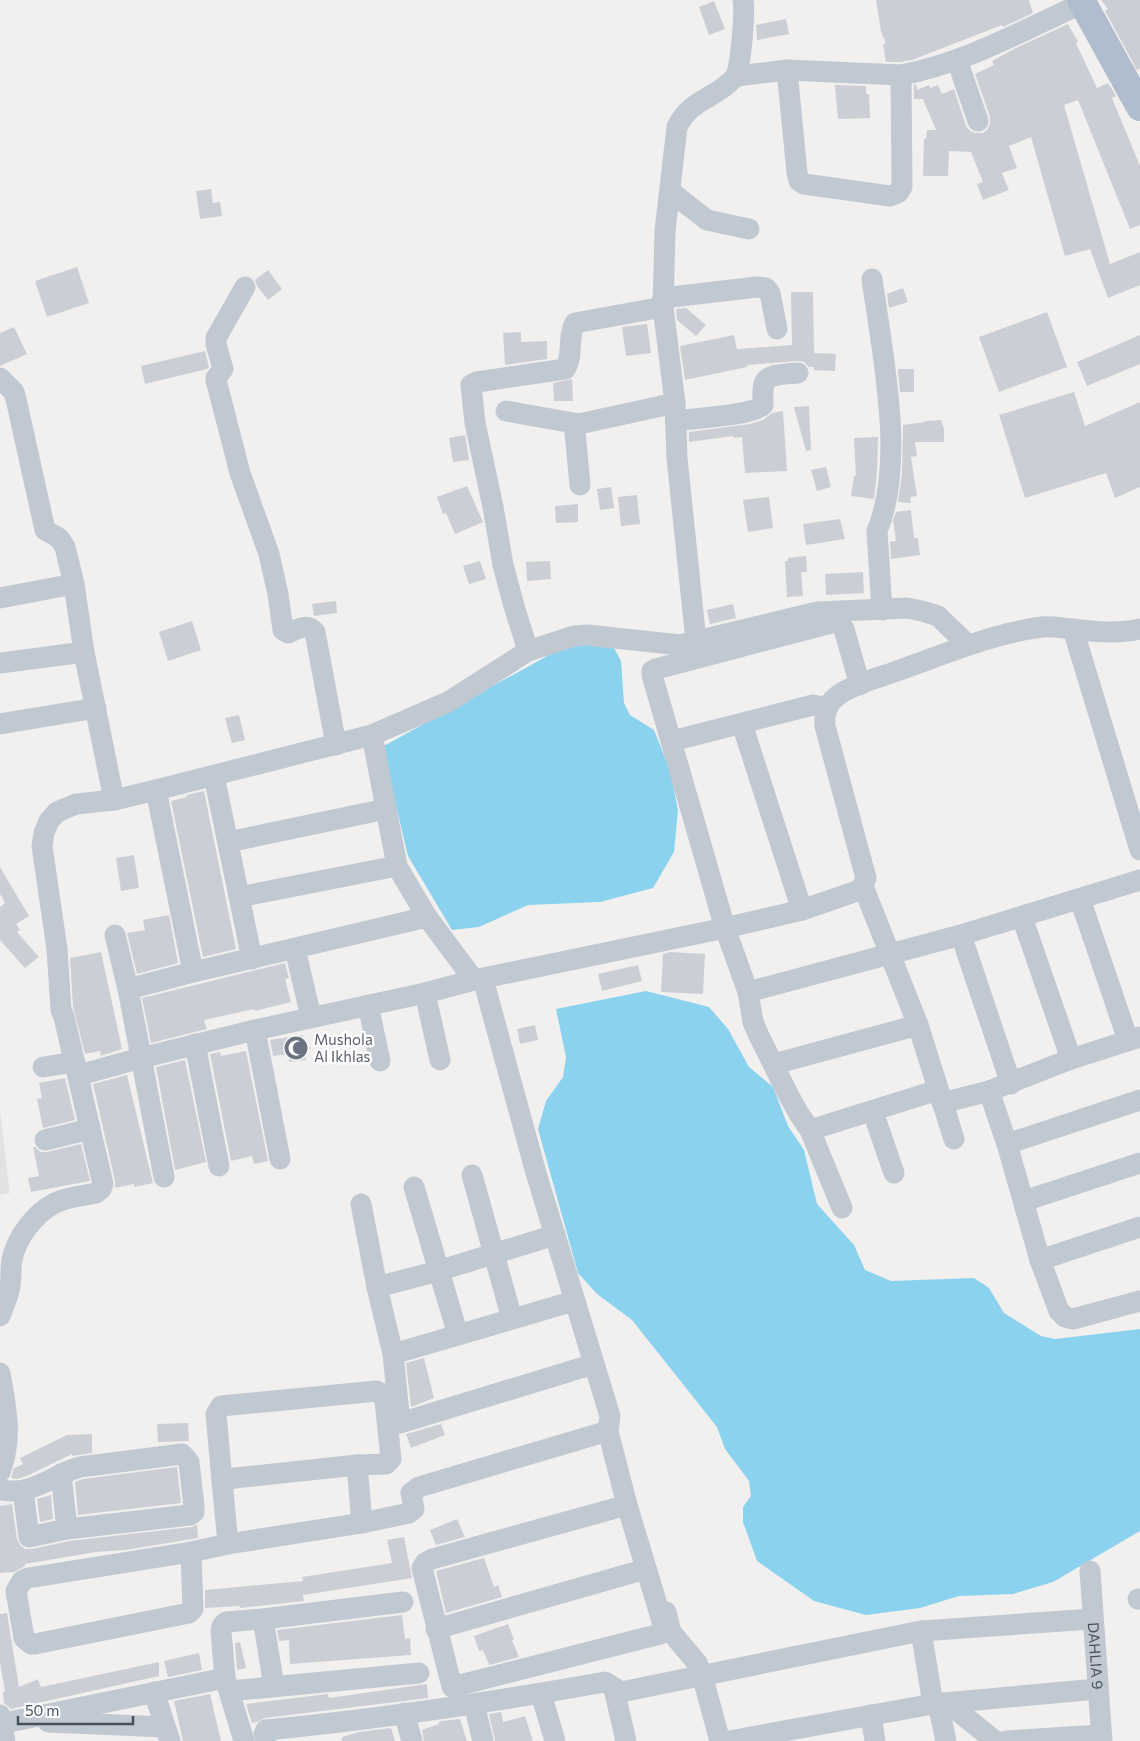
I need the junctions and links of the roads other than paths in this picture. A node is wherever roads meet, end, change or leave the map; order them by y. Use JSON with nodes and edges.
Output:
{"nodes":[{"id":1,"x":744,"y":0,"type":"edge"},
{"id":2,"x":1082,"y":1,"type":"edge"},
{"id":3,"x":957,"y":60,"type":"junction"},
{"id":4,"x":787,"y":70,"type":"junction"},
{"id":5,"x":901,"y":75,"type":"junction"},
{"id":6,"x":737,"y":76,"type":"junction"},
{"id":7,"x":1140,"y":107,"type":"edge"},
{"id":8,"x":978,"y":121,"type":"dead end"},
{"id":9,"x":670,"y":192,"type":"junction"},
{"id":10,"x":749,"y":230,"type":"dead end"},
{"id":11,"x":872,"y":279,"type":"dead end"},
{"id":12,"x":245,"y":287,"type":"dead end"},
{"id":13,"x":663,"y":302,"type":"junction"},
{"id":14,"x":777,"y":329,"type":"dead end"},
{"id":15,"x":798,"y":373,"type":"dead end"},
{"id":16,"x":0,"y":378,"type":"edge"},
{"id":17,"x":506,"y":411,"type":"dead end"},
{"id":18,"x":676,"y":412,"type":"junction"},
{"id":19,"x":579,"y":424,"type":"junction"},
{"id":20,"x":580,"y":485,"type":"dead end"},
{"id":21,"x":74,"y":584,"type":"junction"},
{"id":22,"x":0,"y":598,"type":"edge"},
{"id":23,"x":882,"y":610,"type":"junction"},
{"id":24,"x":1073,"y":629,"type":"junction"},
{"id":25,"x":1140,"y":629,"type":"edge"},
{"id":26,"x":696,"y":641,"type":"junction"},
{"id":27,"x":968,"y":645,"type":"junction"},
{"id":28,"x":528,"y":651,"type":"junction"},
{"id":29,"x":84,"y":652,"type":"junction"},
{"id":30,"x":0,"y":663,"type":"edge"},
{"id":31,"x":860,"y":685,"type":"junction"},
{"id":32,"x":96,"y":708,"type":"junction"},
{"id":33,"x":827,"y":708,"type":"junction"},
{"id":34,"x":0,"y":724,"type":"edge"},
{"id":35,"x":742,"y":724,"type":"junction"},
{"id":36,"x":372,"y":735,"type":"junction"},
{"id":37,"x":672,"y":741,"type":"junction"},
{"id":38,"x":336,"y":745,"type":"junction"},
{"id":39,"x":214,"y":776,"type":"junction"},
{"id":40,"x":156,"y":790,"type":"junction"},
{"id":41,"x":114,"y":800,"type":"junction"},
{"id":42,"x":386,"y":810,"type":"junction"},
{"id":43,"x":228,"y":842,"type":"junction"},
{"id":44,"x":1140,"y":850,"type":"edge"},
{"id":45,"x":397,"y":866,"type":"junction"},
{"id":46,"x":1140,"y":880,"type":"edge"},
{"id":47,"x":863,"y":886,"type":"junction"},
{"id":48,"x":239,"y":898,"type":"junction"},
{"id":49,"x":1080,"y":899,"type":"junction"},
{"id":50,"x":802,"y":910,"type":"junction"},
{"id":51,"x":427,"y":917,"type":"junction"},
{"id":52,"x":1022,"y":917,"type":"junction"},
{"id":53,"x":725,"y":928,"type":"junction"},
{"id":54,"x":115,"y":935,"type":"dead end"},
{"id":55,"x":961,"y":935,"type":"junction"},
{"id":56,"x":295,"y":949,"type":"junction"},
{"id":57,"x":891,"y":955,"type":"junction"},
{"id":58,"x":252,"y":959,"type":"junction"},
{"id":59,"x":193,"y":972,"type":"junction"},
{"id":60,"x":478,"y":980,"type":"junction"},
{"id":61,"x":128,"y":989,"type":"junction"},
{"id":62,"x":748,"y":992,"type":"junction"},
{"id":63,"x":425,"y":993,"type":"junction"},
{"id":64,"x":368,"y":1005,"type":"junction"},
{"id":65,"x":311,"y":1017,"type":"junction"},
{"id":66,"x":918,"y":1025,"type":"junction"},
{"id":67,"x":256,"y":1030,"type":"junction"},
{"id":68,"x":1134,"y":1038,"type":"edge"},
{"id":69,"x":195,"y":1044,"type":"junction"},
{"id":70,"x":141,"y":1058,"type":"junction"},
{"id":71,"x":1071,"y":1059,"type":"junction"},
{"id":72,"x":440,"y":1060,"type":"dead end"},
{"id":73,"x":380,"y":1061,"type":"dead end"},
{"id":74,"x":774,"y":1064,"type":"junction"},
{"id":75,"x":44,"y":1067,"type":"dead end"},
{"id":76,"x":77,"y":1068,"type":"junction"},
{"id":77,"x":1011,"y":1084,"type":"junction"},
{"id":78,"x":989,"y":1091,"type":"junction"},
{"id":79,"x":940,"y":1096,"type":"junction"},
{"id":80,"x":1140,"y":1100,"type":"edge"},
{"id":81,"x":873,"y":1112,"type":"junction"},
{"id":82,"x":90,"y":1129,"type":"junction"},
{"id":83,"x":810,"y":1130,"type":"junction"},
{"id":84,"x":954,"y":1139,"type":"dead end"},
{"id":85,"x":45,"y":1140,"type":"dead end"},
{"id":86,"x":1007,"y":1144,"type":"junction"},
{"id":87,"x":280,"y":1159,"type":"dead end"},
{"id":88,"x":1140,"y":1163,"type":"edge"},
{"id":89,"x":219,"y":1166,"type":"dead end"},
{"id":90,"x":894,"y":1173,"type":"dead end"},
{"id":91,"x":472,"y":1175,"type":"dead end"},
{"id":92,"x":164,"y":1177,"type":"dead end"},
{"id":93,"x":414,"y":1187,"type":"dead end"},
{"id":94,"x":1024,"y":1201,"type":"junction"},
{"id":95,"x":360,"y":1204,"type":"dead end"},
{"id":96,"x":842,"y":1208,"type":"dead end"},
{"id":97,"x":1140,"y":1227,"type":"edge"},
{"id":98,"x":555,"y":1235,"type":"junction"},
{"id":99,"x":493,"y":1254,"type":"junction"},
{"id":100,"x":1040,"y":1260,"type":"junction"},
{"id":101,"x":6,"y":1264,"type":"edge"},
{"id":102,"x":438,"y":1271,"type":"junction"},
{"id":103,"x":377,"y":1287,"type":"junction"},
{"id":104,"x":574,"y":1301,"type":"junction"},
{"id":105,"x":1140,"y":1301,"type":"edge"},
{"id":106,"x":0,"y":1316,"type":"edge"},
{"id":107,"x":512,"y":1319,"type":"junction"},
{"id":108,"x":458,"y":1335,"type":"junction"},
{"id":109,"x":393,"y":1354,"type":"junction"},
{"id":110,"x":594,"y":1364,"type":"junction"},
{"id":111,"x":0,"y":1373,"type":"edge"},
{"id":112,"x":611,"y":1439,"type":"junction"},
{"id":113,"x":357,"y":1464,"type":"junction"},
{"id":114,"x":0,"y":1472,"type":"edge"},
{"id":115,"x":61,"y":1474,"type":"junction"},
{"id":116,"x":222,"y":1481,"type":"junction"},
{"id":117,"x":0,"y":1490,"type":"edge"},
{"id":118,"x":23,"y":1491,"type":"junction"},
{"id":119,"x":627,"y":1505,"type":"junction"},
{"id":120,"x":362,"y":1523,"type":"junction"},
{"id":121,"x":67,"y":1529,"type":"junction"},
{"id":122,"x":228,"y":1544,"type":"junction"},
{"id":123,"x":191,"y":1552,"type":"junction"},
{"id":124,"x":646,"y":1569,"type":"junction"},
{"id":125,"x":1090,"y":1571,"type":"dead end"},
{"id":126,"x":403,"y":1602,"type":"dead end"},
{"id":127,"x":263,"y":1619,"type":"junction"},
{"id":128,"x":1092,"y":1619,"type":"junction"},
{"id":129,"x":436,"y":1629,"type":"junction"},
{"id":130,"x":921,"y":1631,"type":"junction"},
{"id":131,"x":419,"y":1673,"type":"dead end"},
{"id":132,"x":702,"y":1675,"type":"junction"},
{"id":133,"x":227,"y":1684,"type":"junction"},
{"id":134,"x":274,"y":1686,"type":"junction"},
{"id":135,"x":614,"y":1689,"type":"junction"},
{"id":136,"x":1097,"y":1689,"type":"junction"},
{"id":137,"x":154,"y":1692,"type":"junction"},
{"id":138,"x":542,"y":1694,"type":"junction"},
{"id":139,"x":474,"y":1704,"type":"junction"},
{"id":140,"x":940,"y":1704,"type":"junction"},
{"id":141,"x":404,"y":1712,"type":"junction"},
{"id":142,"x":871,"y":1715,"type":"junction"},
{"id":143,"x":5,"y":1725,"type":"edge"},
{"id":144,"x":337,"y":1732,"type":"edge"},
{"id":145,"x":167,"y":1734,"type":"edge"},
{"id":146,"x":806,"y":1735,"type":"edge"},
{"id":147,"x":1101,"y":1738,"type":"edge"},
{"id":148,"x":1020,"y":1740,"type":"edge"},
{"id":149,"x":244,"y":1741,"type":"edge"},
{"id":150,"x":266,"y":1741,"type":"edge"},
{"id":151,"x":412,"y":1741,"type":"edge"},
{"id":152,"x":483,"y":1741,"type":"edge"},
{"id":153,"x":555,"y":1741,"type":"edge"},
{"id":154,"x":626,"y":1741,"type":"edge"},
{"id":155,"x":732,"y":1741,"type":"edge"},
{"id":156,"x":876,"y":1741,"type":"edge"},
{"id":157,"x":946,"y":1741,"type":"edge"},
{"id":158,"x":994,"y":1741,"type":"edge"}],
"edges":[{"from":1,"to":6,"type":"street"},
{"from":2,"to":3,"type":"street"},
{"from":2,"to":7,"type":"main road"},
{"from":3,"to":5,"type":"street"},
{"from":3,"to":8,"type":"street"},
{"from":4,"to":5,"type":"street"},
{"from":4,"to":5,"type":"street"},
{"from":4,"to":6,"type":"street"},
{"from":6,"to":9,"type":"street"},
{"from":9,"to":10,"type":"street"},
{"from":9,"to":13,"type":"street"},
{"from":11,"to":23,"type":"street"},
{"from":12,"to":38,"type":"street"},
{"from":13,"to":14,"type":"street"},
{"from":13,"to":18,"type":"street"},
{"from":13,"to":28,"type":"street"},
{"from":15,"to":18,"type":"street"},
{"from":16,"to":21,"type":"street"},
{"from":17,"to":19,"type":"street"},
{"from":18,"to":19,"type":"street"},
{"from":18,"to":26,"type":"street"},
{"from":19,"to":20,"type":"street"},
{"from":21,"to":22,"type":"street"},
{"from":21,"to":29,"type":"street"},
{"from":23,"to":26,"type":"street"},
{"from":23,"to":27,"type":"street"},
{"from":24,"to":25,"type":"street"},
{"from":24,"to":27,"type":"street"},
{"from":24,"to":44,"type":"street"},
{"from":26,"to":28,"type":"street"},
{"from":27,"to":31,"type":"street"},
{"from":28,"to":36,"type":"street"},
{"from":29,"to":30,"type":"street"},
{"from":29,"to":32,"type":"street"},
{"from":31,"to":33,"type":"street"},
{"from":31,"to":37,"type":"street"},
{"from":32,"to":34,"type":"street"},
{"from":32,"to":41,"type":"street"},
{"from":33,"to":35,"type":"street"},
{"from":33,"to":47,"type":"street"},
{"from":35,"to":37,"type":"street"},
{"from":35,"to":50,"type":"street"},
{"from":36,"to":38,"type":"street"},
{"from":36,"to":42,"type":"street"},
{"from":37,"to":53,"type":"street"},
{"from":38,"to":39,"type":"street"},
{"from":39,"to":40,"type":"street"},
{"from":39,"to":43,"type":"street"},
{"from":40,"to":41,"type":"street"},
{"from":40,"to":59,"type":"street"},
{"from":41,"to":76,"type":"street"},
{"from":42,"to":43,"type":"street"},
{"from":42,"to":45,"type":"street"},
{"from":43,"to":48,"type":"street"},
{"from":45,"to":48,"type":"street"},
{"from":45,"to":51,"type":"street"},
{"from":46,"to":49,"type":"street"},
{"from":47,"to":50,"type":"street"},
{"from":47,"to":57,"type":"street"},
{"from":48,"to":58,"type":"street"},
{"from":49,"to":52,"type":"street"},
{"from":49,"to":68,"type":"street"},
{"from":50,"to":53,"type":"street"},
{"from":51,"to":56,"type":"street"},
{"from":51,"to":60,"type":"street"},
{"from":52,"to":55,"type":"street"},
{"from":52,"to":71,"type":"street"},
{"from":53,"to":60,"type":"street"},
{"from":53,"to":62,"type":"street"},
{"from":54,"to":61,"type":"street"},
{"from":55,"to":57,"type":"street"},
{"from":55,"to":77,"type":"street"},
{"from":56,"to":58,"type":"street"},
{"from":56,"to":65,"type":"street"},
{"from":57,"to":62,"type":"street"},
{"from":57,"to":66,"type":"street"},
{"from":58,"to":59,"type":"street"},
{"from":59,"to":61,"type":"street"},
{"from":60,"to":63,"type":"street"},
{"from":60,"to":98,"type":"street"},
{"from":61,"to":70,"type":"street"},
{"from":62,"to":74,"type":"street"},
{"from":63,"to":64,"type":"street"},
{"from":63,"to":72,"type":"street"},
{"from":64,"to":65,"type":"street"},
{"from":64,"to":73,"type":"street"},
{"from":65,"to":67,"type":"street"},
{"from":66,"to":74,"type":"street"},
{"from":66,"to":79,"type":"street"},
{"from":67,"to":69,"type":"street"},
{"from":67,"to":87,"type":"street"},
{"from":68,"to":71,"type":"street"},
{"from":69,"to":70,"type":"street"},
{"from":69,"to":89,"type":"street"},
{"from":70,"to":76,"type":"street"},
{"from":70,"to":92,"type":"street"},
{"from":71,"to":77,"type":"street"},
{"from":74,"to":83,"type":"street"},
{"from":75,"to":76,"type":"street"},
{"from":76,"to":82,"type":"street"},
{"from":77,"to":78,"type":"street"},
{"from":78,"to":79,"type":"street"},
{"from":78,"to":86,"type":"street"},
{"from":79,"to":81,"type":"street"},
{"from":79,"to":84,"type":"street"},
{"from":80,"to":86,"type":"street"},
{"from":81,"to":83,"type":"street"},
{"from":81,"to":90,"type":"street"},
{"from":82,"to":85,"type":"street"},
{"from":82,"to":101,"type":"street"},
{"from":83,"to":96,"type":"street"},
{"from":86,"to":94,"type":"street"},
{"from":88,"to":94,"type":"street"},
{"from":91,"to":99,"type":"street"},
{"from":93,"to":102,"type":"street"},
{"from":94,"to":100,"type":"street"},
{"from":95,"to":103,"type":"street"},
{"from":97,"to":100,"type":"street"},
{"from":98,"to":99,"type":"street"},
{"from":98,"to":104,"type":"street"},
{"from":99,"to":102,"type":"street"},
{"from":99,"to":107,"type":"street"},
{"from":100,"to":105,"type":"street"},
{"from":101,"to":106,"type":"street"},
{"from":102,"to":103,"type":"street"},
{"from":102,"to":108,"type":"street"},
{"from":103,"to":109,"type":"street"},
{"from":104,"to":107,"type":"street"},
{"from":104,"to":110,"type":"street"},
{"from":107,"to":108,"type":"street"},
{"from":108,"to":109,"type":"street"},
{"from":109,"to":110,"type":"street"},
{"from":110,"to":112,"type":"street"},
{"from":111,"to":114,"type":"street"},
{"from":112,"to":119,"type":"street"},
{"from":112,"to":120,"type":"street"},
{"from":112,"to":132,"type":"street"},
{"from":113,"to":116,"type":"street"},
{"from":113,"to":116,"type":"street"},
{"from":113,"to":120,"type":"street"},
{"from":115,"to":118,"type":"street"},
{"from":115,"to":121,"type":"street"},
{"from":115,"to":121,"type":"street"},
{"from":116,"to":122,"type":"street"},
{"from":117,"to":118,"type":"street"},
{"from":118,"to":121,"type":"street"},
{"from":119,"to":124,"type":"street"},
{"from":119,"to":129,"type":"street"},
{"from":120,"to":122,"type":"street"},
{"from":122,"to":123,"type":"street"},
{"from":123,"to":123,"type":"street"},
{"from":124,"to":129,"type":"street"},
{"from":124,"to":129,"type":"street"},
{"from":125,"to":128,"type":"street","name":"DAHLIA 9"},
{"from":126,"to":127,"type":"street"},
{"from":127,"to":133,"type":"street"},
{"from":127,"to":134,"type":"street"},
{"from":128,"to":130,"type":"street"},
{"from":128,"to":136,"type":"street","name":"DAHLIA 9"},
{"from":130,"to":132,"type":"street"},
{"from":130,"to":140,"type":"street"},
{"from":131,"to":134,"type":"street"},
{"from":132,"to":135,"type":"street"},
{"from":132,"to":155,"type":"street"},
{"from":133,"to":134,"type":"street"},
{"from":133,"to":137,"type":"street"},
{"from":133,"to":149,"type":"street"},
{"from":135,"to":138,"type":"street"},
{"from":135,"to":154,"type":"street"},
{"from":136,"to":140,"type":"street"},
{"from":136,"to":147,"type":"street","name":"DAHLIA 9"},
{"from":137,"to":143,"type":"street"},
{"from":137,"to":145,"type":"street"},
{"from":138,"to":139,"type":"street"},
{"from":138,"to":153,"type":"street"},
{"from":139,"to":141,"type":"street"},
{"from":139,"to":152,"type":"street"},
{"from":140,"to":142,"type":"street"},
{"from":140,"to":157,"type":"street"},
{"from":140,"to":158,"type":"street"},
{"from":141,"to":144,"type":"street"},
{"from":141,"to":151,"type":"street"},
{"from":142,"to":146,"type":"street"},
{"from":142,"to":156,"type":"street"},
{"from":143,"to":145,"type":"street"},
{"from":144,"to":150,"type":"street"},
{"from":146,"to":155,"type":"street"},
{"from":147,"to":148,"type":"street"}]}
